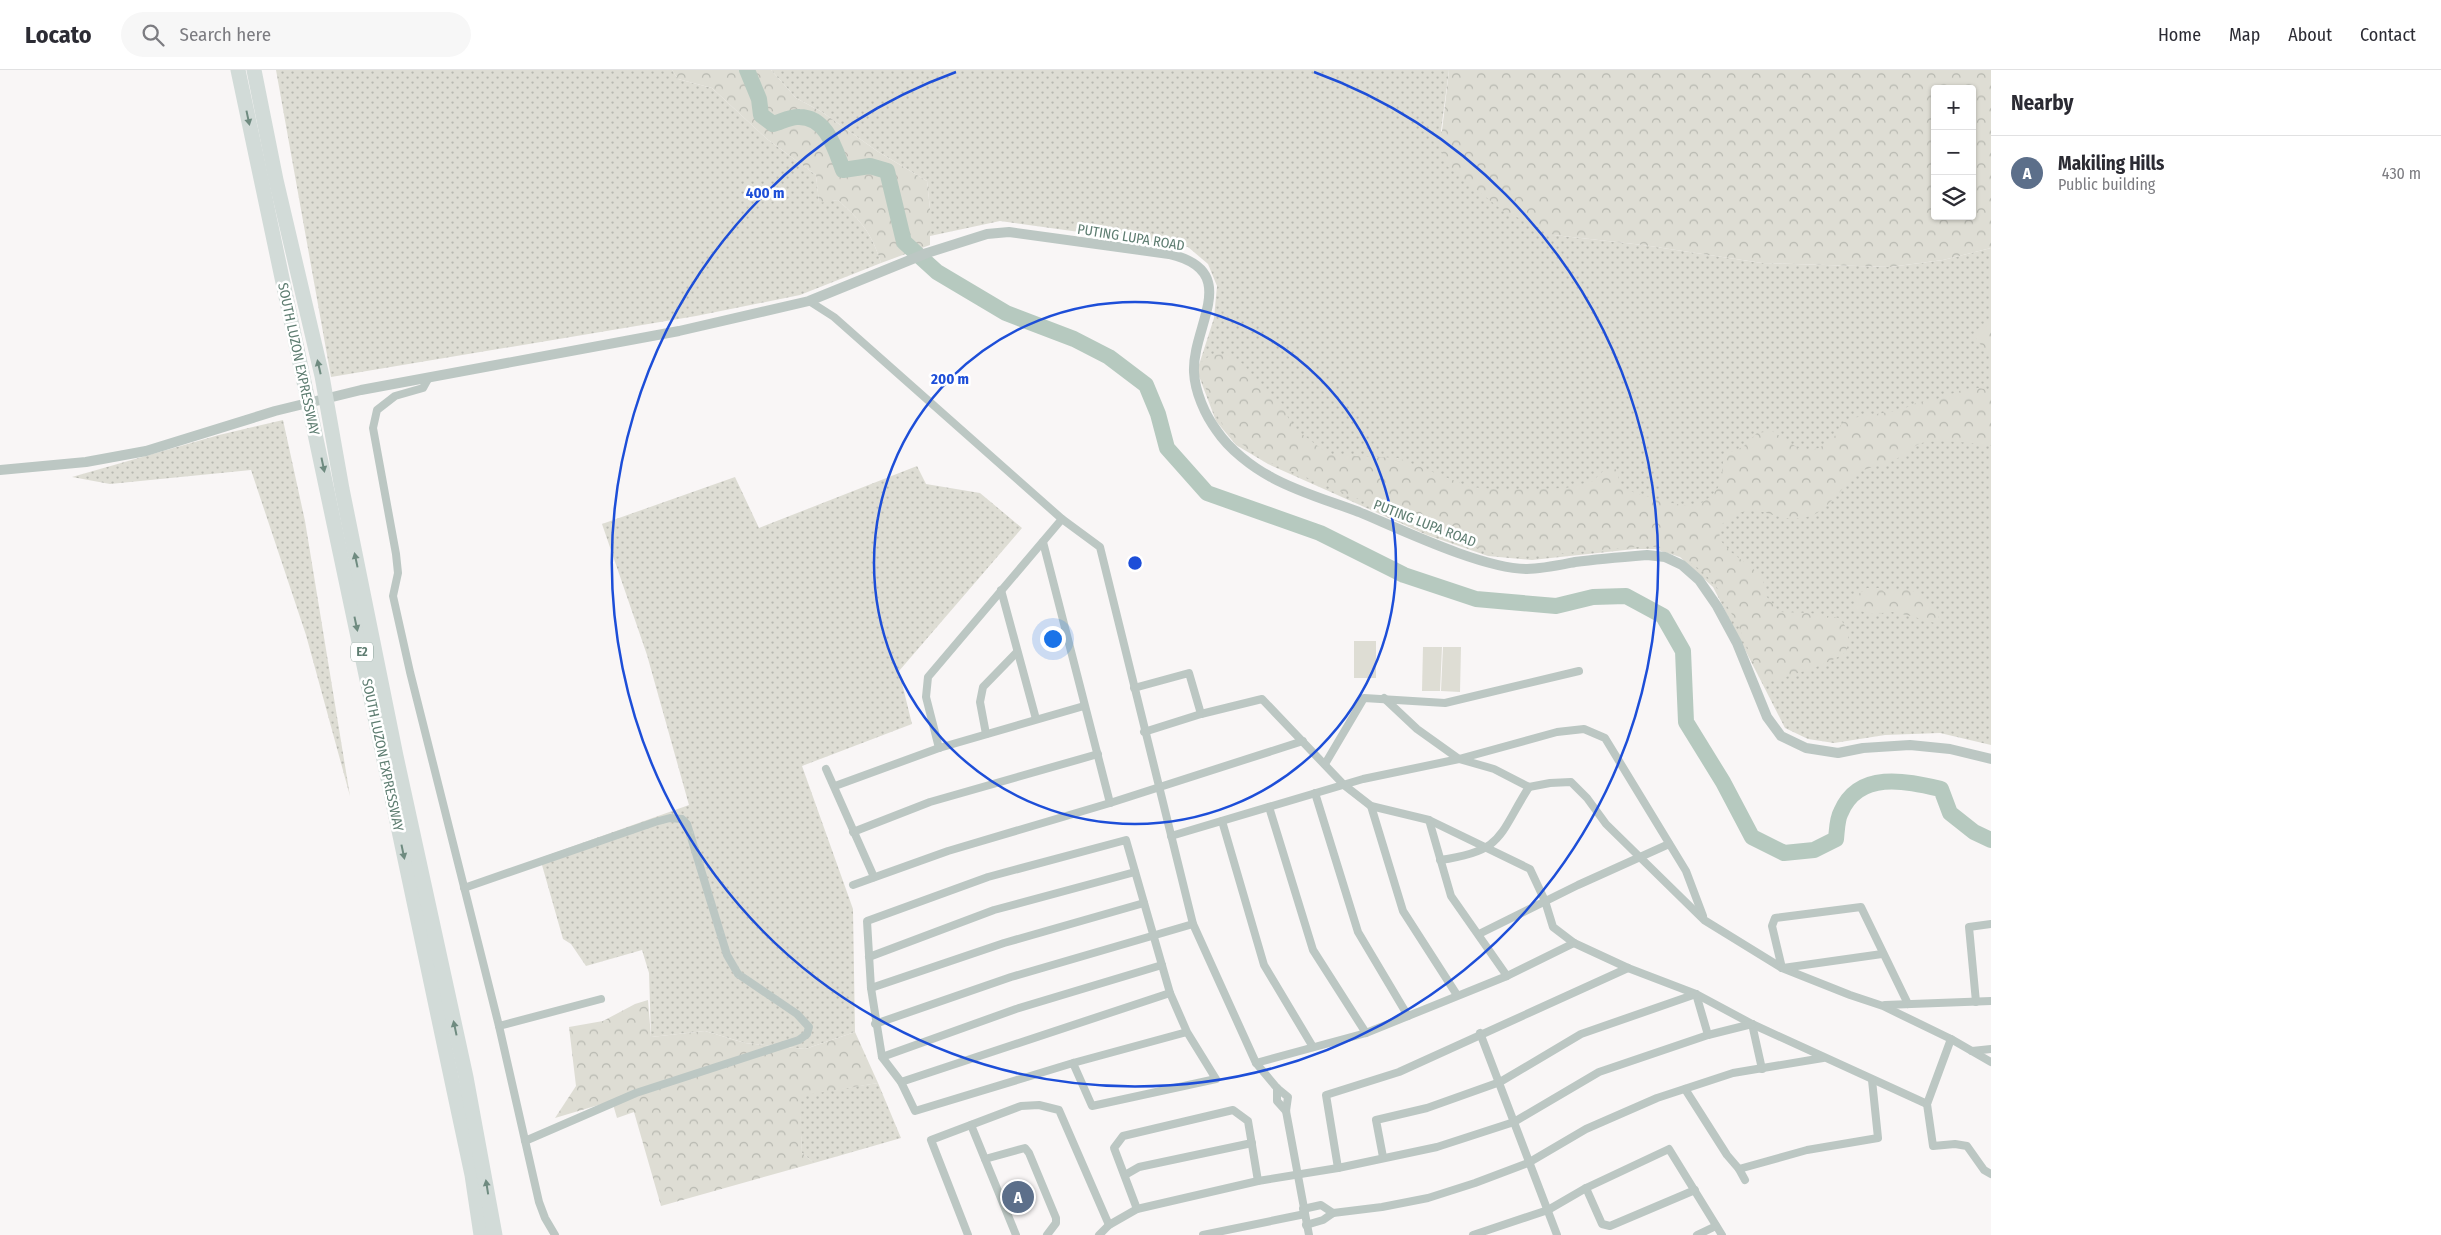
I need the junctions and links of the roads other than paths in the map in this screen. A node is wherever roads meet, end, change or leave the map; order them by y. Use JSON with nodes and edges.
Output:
{"nodes":[{"id":1,"x":238,"y":70,"type":"edge"},
{"id":2,"x":254,"y":70,"type":"edge"},
{"id":3,"x":809,"y":301,"type":"junction"},
{"id":4,"x":428,"y":379,"type":"junction"},
{"id":5,"x":0,"y":470,"type":"edge"},
{"id":6,"x":1062,"y":519,"type":"junction"},
{"id":7,"x":1043,"y":542,"type":"junction"},
{"id":8,"x":1001,"y":590,"type":"junction"},
{"id":9,"x":1017,"y":652,"type":"junction"},
{"id":10,"x":1579,"y":671,"type":"dead end"},
{"id":11,"x":1134,"y":688,"type":"junction"},
{"id":12,"x":1384,"y":698,"type":"junction"},
{"id":13,"x":1084,"y":706,"type":"junction"},
{"id":14,"x":1201,"y":714,"type":"junction"},
{"id":15,"x":1036,"y":719,"type":"junction"},
{"id":16,"x":1144,"y":732,"type":"junction"},
{"id":17,"x":986,"y":734,"type":"junction"},
{"id":18,"x":1303,"y":741,"type":"junction"},
{"id":19,"x":939,"y":748,"type":"junction"},
{"id":20,"x":1098,"y":754,"type":"junction"},
{"id":21,"x":1459,"y":759,"type":"junction"},
{"id":22,"x":1991,"y":759,"type":"edge"},
{"id":23,"x":1325,"y":764,"type":"junction"},
{"id":24,"x":826,"y":769,"type":"dead end"},
{"id":25,"x":1344,"y":785,"type":"junction"},
{"id":26,"x":835,"y":786,"type":"junction"},
{"id":27,"x":1529,"y":787,"type":"junction"},
{"id":28,"x":1158,"y":788,"type":"junction"},
{"id":29,"x":1315,"y":794,"type":"junction"},
{"id":30,"x":1110,"y":803,"type":"junction"},
{"id":31,"x":1371,"y":806,"type":"junction"},
{"id":32,"x":1269,"y":807,"type":"junction"},
{"id":33,"x":1429,"y":820,"type":"junction"},
{"id":34,"x":1222,"y":821,"type":"junction"},
{"id":35,"x":853,"y":832,"type":"junction"},
{"id":36,"x":1171,"y":836,"type":"junction"},
{"id":37,"x":1669,"y":844,"type":"junction"},
{"id":38,"x":1488,"y":848,"type":"junction"},
{"id":39,"x":1641,"y":856,"type":"junction"},
{"id":40,"x":1440,"y":860,"type":"junction"},
{"id":41,"x":1135,"y":872,"type":"junction"},
{"id":42,"x":874,"y":877,"type":"junction"},
{"id":43,"x":853,"y":885,"type":"dead end"},
{"id":44,"x":464,"y":888,"type":"junction"},
{"id":45,"x":1545,"y":901,"type":"junction"},
{"id":46,"x":1144,"y":903,"type":"junction"},
{"id":47,"x":1704,"y":920,"type":"junction"},
{"id":48,"x":1193,"y":924,"type":"junction"},
{"id":49,"x":1991,"y":924,"type":"edge"},
{"id":50,"x":1479,"y":934,"type":"junction"},
{"id":51,"x":1154,"y":937,"type":"junction"},
{"id":52,"x":1574,"y":943,"type":"junction"},
{"id":53,"x":1882,"y":954,"type":"junction"},
{"id":54,"x":869,"y":956,"type":"junction"},
{"id":55,"x":1162,"y":965,"type":"junction"},
{"id":56,"x":1628,"y":968,"type":"junction"},
{"id":57,"x":1782,"y":968,"type":"junction"},
{"id":58,"x":1507,"y":976,"type":"junction"},
{"id":59,"x":871,"y":988,"type":"junction"},
{"id":60,"x":1170,"y":993,"type":"junction"},
{"id":61,"x":1696,"y":994,"type":"junction"},
{"id":62,"x":1457,"y":995,"type":"junction"},
{"id":63,"x":601,"y":999,"type":"dead end"},
{"id":64,"x":1991,"y":1001,"type":"edge"},
{"id":65,"x":1976,"y":1002,"type":"junction"},
{"id":66,"x":1908,"y":1004,"type":"junction"},
{"id":67,"x":1883,"y":1006,"type":"junction"},
{"id":68,"x":1408,"y":1016,"type":"junction"},
{"id":69,"x":876,"y":1024,"type":"junction"},
{"id":70,"x":1752,"y":1024,"type":"junction"},
{"id":71,"x":499,"y":1026,"type":"junction"},
{"id":72,"x":1187,"y":1032,"type":"junction"},
{"id":73,"x":1366,"y":1033,"type":"junction"},
{"id":74,"x":1480,"y":1033,"type":"junction"},
{"id":75,"x":1708,"y":1034,"type":"junction"},
{"id":76,"x":1951,"y":1039,"type":"junction"},
{"id":77,"x":1313,"y":1047,"type":"junction"},
{"id":78,"x":1991,"y":1049,"type":"edge"},
{"id":79,"x":1972,"y":1051,"type":"junction"},
{"id":80,"x":882,"y":1057,"type":"junction"},
{"id":81,"x":1824,"y":1058,"type":"junction"},
{"id":82,"x":1991,"y":1062,"type":"edge"},
{"id":83,"x":1073,"y":1063,"type":"junction"},
{"id":84,"x":1256,"y":1063,"type":"junction"},
{"id":85,"x":1762,"y":1069,"type":"junction"},
{"id":86,"x":1872,"y":1080,"type":"junction"},
{"id":87,"x":901,"y":1082,"type":"junction"},
{"id":88,"x":1500,"y":1082,"type":"junction"},
{"id":89,"x":1685,"y":1089,"type":"junction"},
{"id":90,"x":1927,"y":1104,"type":"junction"},
{"id":91,"x":1514,"y":1122,"type":"junction"},
{"id":92,"x":970,"y":1126,"type":"junction"},
{"id":93,"x":525,"y":1141,"type":"junction"},
{"id":94,"x":1252,"y":1143,"type":"junction"},
{"id":95,"x":1382,"y":1157,"type":"junction"},
{"id":96,"x":985,"y":1159,"type":"junction"},
{"id":97,"x":1528,"y":1163,"type":"junction"},
{"id":98,"x":1338,"y":1168,"type":"junction"},
{"id":99,"x":1739,"y":1168,"type":"junction"},
{"id":100,"x":1296,"y":1174,"type":"junction"},
{"id":101,"x":1991,"y":1174,"type":"edge"},
{"id":102,"x":1124,"y":1175,"type":"junction"},
{"id":103,"x":1745,"y":1180,"type":"dead end"},
{"id":104,"x":1258,"y":1181,"type":"junction"},
{"id":105,"x":1586,"y":1188,"type":"junction"},
{"id":106,"x":1695,"y":1190,"type":"junction"},
{"id":107,"x":1137,"y":1209,"type":"junction"},
{"id":108,"x":1548,"y":1210,"type":"junction"},
{"id":109,"x":1304,"y":1212,"type":"junction"},
{"id":110,"x":1333,"y":1213,"type":"junction"},
{"id":111,"x":1109,"y":1225,"type":"junction"},
{"id":112,"x":1306,"y":1225,"type":"junction"},
{"id":113,"x":1504,"y":1226,"type":"junction"},
{"id":114,"x":1716,"y":1226,"type":"junction"},
{"id":115,"x":481,"y":1235,"type":"edge"},
{"id":116,"x":496,"y":1235,"type":"edge"},
{"id":117,"x":555,"y":1235,"type":"edge"},
{"id":118,"x":968,"y":1235,"type":"edge"},
{"id":119,"x":1016,"y":1235,"type":"edge"},
{"id":120,"x":1046,"y":1235,"type":"edge"},
{"id":121,"x":1099,"y":1235,"type":"edge"},
{"id":122,"x":1203,"y":1235,"type":"edge"},
{"id":123,"x":1309,"y":1235,"type":"edge"},
{"id":124,"x":1473,"y":1235,"type":"edge"},
{"id":125,"x":1507,"y":1235,"type":"edge"},
{"id":126,"x":1557,"y":1235,"type":"edge"},
{"id":127,"x":1697,"y":1235,"type":"edge"},
{"id":128,"x":1722,"y":1235,"type":"edge"}],
"edges":[{"from":1,"to":115,"type":"highway","name":"SOUTH LUZON EXPRESSWAY","number":"E2","one_way":true},
{"from":116,"to":2,"type":"highway","name":"SOUTH LUZON EXPRESSWAY","number":"E2","one_way":true},
{"from":3,"to":4,"type":"street","name":"PUTING LUPA ROAD"},
{"from":3,"to":6,"type":"street"},
{"from":3,"to":22,"type":"street","name":"PUTING LUPA ROAD"},
{"from":4,"to":5,"type":"street","name":"PUTING LUPA ROAD"},
{"from":4,"to":44,"type":"street"},
{"from":6,"to":7,"type":"street"},
{"from":6,"to":11,"type":"street"},
{"from":7,"to":8,"type":"street"},
{"from":7,"to":13,"type":"street"},
{"from":8,"to":9,"type":"street"},
{"from":8,"to":19,"type":"street"},
{"from":9,"to":15,"type":"street"},
{"from":9,"to":17,"type":"street"},
{"from":10,"to":12,"type":"street"},
{"from":11,"to":14,"type":"street"},
{"from":11,"to":16,"type":"street"},
{"from":12,"to":21,"type":"street"},
{"from":12,"to":23,"type":"street"},
{"from":13,"to":15,"type":"street"},
{"from":13,"to":20,"type":"street"},
{"from":14,"to":16,"type":"street"},
{"from":14,"to":18,"type":"street"},
{"from":15,"to":17,"type":"street"},
{"from":16,"to":28,"type":"street"},
{"from":17,"to":19,"type":"street"},
{"from":18,"to":23,"type":"street"},
{"from":18,"to":28,"type":"street"},
{"from":19,"to":26,"type":"street"},
{"from":20,"to":30,"type":"street"},
{"from":20,"to":35,"type":"street"},
{"from":21,"to":25,"type":"street"},
{"from":21,"to":27,"type":"street"},
{"from":21,"to":37,"type":"street"},
{"from":23,"to":25,"type":"street"},
{"from":24,"to":26,"type":"street"},
{"from":25,"to":29,"type":"street"},
{"from":25,"to":31,"type":"street"},
{"from":26,"to":35,"type":"street"},
{"from":27,"to":38,"type":"street"},
{"from":27,"to":39,"type":"street"},
{"from":28,"to":30,"type":"street"},
{"from":28,"to":36,"type":"street"},
{"from":29,"to":32,"type":"street"},
{"from":29,"to":68,"type":"street"},
{"from":30,"to":42,"type":"street"},
{"from":31,"to":33,"type":"street"},
{"from":31,"to":62,"type":"street"},
{"from":32,"to":34,"type":"street"},
{"from":32,"to":73,"type":"street"},
{"from":33,"to":38,"type":"street"},
{"from":33,"to":40,"type":"street"},
{"from":34,"to":36,"type":"street"},
{"from":34,"to":77,"type":"street"},
{"from":35,"to":42,"type":"street"},
{"from":36,"to":48,"type":"street"},
{"from":37,"to":39,"type":"street"},
{"from":37,"to":47,"type":"street"},
{"from":38,"to":40,"type":"street"},
{"from":38,"to":45,"type":"street"},
{"from":39,"to":45,"type":"street"},
{"from":39,"to":47,"type":"street"},
{"from":40,"to":50,"type":"street"},
{"from":41,"to":46,"type":"street"},
{"from":41,"to":54,"type":"street"},
{"from":41,"to":54,"type":"street"},
{"from":42,"to":43,"type":"street"},
{"from":44,"to":71,"type":"street"},
{"from":44,"to":93,"type":"street"},
{"from":45,"to":50,"type":"street"},
{"from":45,"to":52,"type":"street"},
{"from":46,"to":51,"type":"street"},
{"from":46,"to":59,"type":"street"},
{"from":47,"to":57,"type":"street"},
{"from":48,"to":51,"type":"street"},
{"from":48,"to":84,"type":"street"},
{"from":49,"to":65,"type":"street"},
{"from":50,"to":58,"type":"street"},
{"from":51,"to":55,"type":"street"},
{"from":51,"to":69,"type":"street"},
{"from":52,"to":56,"type":"street"},
{"from":52,"to":58,"type":"street"},
{"from":53,"to":57,"type":"street"},
{"from":53,"to":57,"type":"street"},
{"from":53,"to":66,"type":"street"},
{"from":54,"to":59,"type":"street"},
{"from":55,"to":60,"type":"street"},
{"from":55,"to":80,"type":"street"},
{"from":56,"to":61,"type":"street"},
{"from":56,"to":74,"type":"street"},
{"from":57,"to":67,"type":"street"},
{"from":58,"to":62,"type":"street"},
{"from":59,"to":69,"type":"street"},
{"from":60,"to":72,"type":"street"},
{"from":60,"to":87,"type":"street"},
{"from":61,"to":70,"type":"street"},
{"from":61,"to":75,"type":"street"},
{"from":61,"to":88,"type":"street"},
{"from":62,"to":68,"type":"street"},
{"from":63,"to":71,"type":"street"},
{"from":64,"to":65,"type":"street"},
{"from":65,"to":66,"type":"street"},
{"from":66,"to":67,"type":"street"},
{"from":67,"to":76,"type":"street"},
{"from":68,"to":73,"type":"street"},
{"from":69,"to":80,"type":"street"},
{"from":70,"to":75,"type":"street"},
{"from":70,"to":81,"type":"street"},
{"from":70,"to":85,"type":"street"},
{"from":71,"to":93,"type":"street"},
{"from":72,"to":83,"type":"street"},
{"from":72,"to":83,"type":"street"},
{"from":73,"to":77,"type":"street"},
{"from":74,"to":88,"type":"street"},
{"from":74,"to":98,"type":"street"},
{"from":75,"to":91,"type":"street"},
{"from":76,"to":79,"type":"street"},
{"from":76,"to":90,"type":"street"},
{"from":77,"to":84,"type":"street"},
{"from":78,"to":79,"type":"street"},
{"from":79,"to":82,"type":"street"},
{"from":80,"to":87,"type":"street"},
{"from":81,"to":85,"type":"street"},
{"from":81,"to":86,"type":"street"},
{"from":83,"to":87,"type":"street"},
{"from":84,"to":100,"type":"street"},
{"from":85,"to":89,"type":"street"},
{"from":86,"to":90,"type":"street"},
{"from":86,"to":99,"type":"street"},
{"from":88,"to":91,"type":"street"},
{"from":88,"to":95,"type":"street"},
{"from":89,"to":97,"type":"street"},
{"from":89,"to":99,"type":"street"},
{"from":90,"to":101,"type":"street"},
{"from":91,"to":95,"type":"street"},
{"from":91,"to":97,"type":"street"},
{"from":92,"to":96,"type":"street"},
{"from":92,"to":111,"type":"street"},
{"from":92,"to":118,"type":"street"},
{"from":93,"to":117,"type":"street"},
{"from":94,"to":102,"type":"street"},
{"from":94,"to":102,"type":"street"},
{"from":94,"to":104,"type":"street"},
{"from":95,"to":98,"type":"street"},
{"from":96,"to":119,"type":"street"},
{"from":96,"to":120,"type":"street"},
{"from":97,"to":108,"type":"street"},
{"from":97,"to":110,"type":"street"},
{"from":98,"to":100,"type":"street"},
{"from":99,"to":103,"type":"street"},
{"from":100,"to":104,"type":"street"},
{"from":100,"to":109,"type":"street"},
{"from":102,"to":107,"type":"street"},
{"from":104,"to":107,"type":"street"},
{"from":105,"to":106,"type":"street"},
{"from":105,"to":106,"type":"street"},
{"from":105,"to":108,"type":"street"},
{"from":106,"to":114,"type":"street"},
{"from":107,"to":111,"type":"street"},
{"from":108,"to":113,"type":"street"},
{"from":108,"to":126,"type":"street"},
{"from":109,"to":110,"type":"street"},
{"from":109,"to":112,"type":"street"},
{"from":109,"to":122,"type":"street"},
{"from":110,"to":112,"type":"street"},
{"from":111,"to":121,"type":"street"},
{"from":112,"to":123,"type":"street"},
{"from":113,"to":124,"type":"street"},
{"from":113,"to":125,"type":"street"},
{"from":114,"to":127,"type":"street"},
{"from":114,"to":128,"type":"street"}]}
